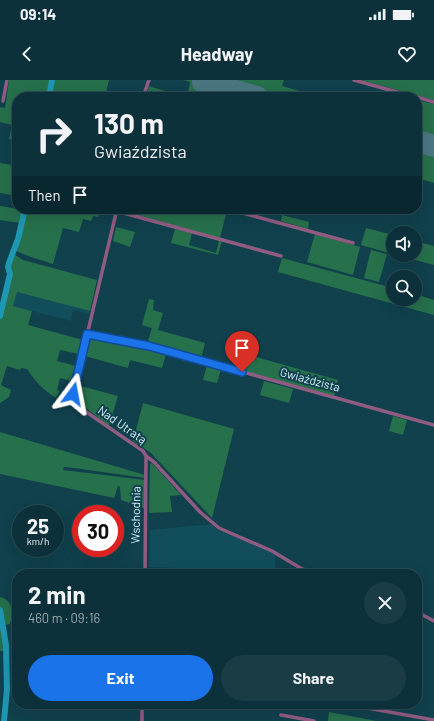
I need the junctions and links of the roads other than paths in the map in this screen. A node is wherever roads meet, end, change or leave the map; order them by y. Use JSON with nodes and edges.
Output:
{"nodes":[{"id":1,"x":7,"y":80,"type":"edge"},
{"id":2,"x":149,"y":80,"type":"edge"},
{"id":3,"x":354,"y":80,"type":"edge"},
{"id":4,"x":145,"y":92,"type":"edge"},
{"id":5,"x":398,"y":92,"type":"edge"},
{"id":6,"x":422,"y":99,"type":"edge"},
{"id":7,"x":3,"y":102,"type":"dead end"},
{"id":8,"x":434,"y":102,"type":"edge"},
{"id":9,"x":115,"y":214,"type":"edge"},
{"id":10,"x":130,"y":214,"type":"edge"},
{"id":11,"x":246,"y":214,"type":"edge"},
{"id":12,"x":353,"y":243,"type":"dead end"},
{"id":13,"x":281,"y":256,"type":"dead end"},
{"id":14,"x":87,"y":334,"type":"junction"},
{"id":15,"x":434,"y":425,"type":"edge"},
{"id":16,"x":146,"y":456,"type":"junction"},
{"id":17,"x":145,"y":569,"type":"edge"},
{"id":18,"x":300,"y":569,"type":"edge"},
{"id":19,"x":422,"y":615,"type":"edge"},
{"id":20,"x":434,"y":621,"type":"edge"},
{"id":21,"x":142,"y":709,"type":"edge"},
{"id":22,"x":373,"y":709,"type":"edge"},
{"id":23,"x":281,"y":715,"type":"dead end"},
{"id":24,"x":434,"y":720,"type":"edge"},
{"id":25,"x":142,"y":721,"type":"edge"},
{"id":26,"x":314,"y":721,"type":"edge"}],
"edges":[{"from":1,"to":7,"type":"street"},
{"from":2,"to":4,"type":"street"},
{"from":3,"to":5,"type":"street"},
{"from":6,"to":8,"type":"street"},
{"from":9,"to":14,"type":"street","name":"Nad Utratą"},
{"from":10,"to":13,"type":"street"},
{"from":11,"to":12,"type":"street"},
{"from":14,"to":15,"type":"street","name":"Gwiaździsta"},
{"from":14,"to":16,"type":"street","name":"Nad Utratą"},
{"from":16,"to":17,"type":"street","name":"Wschodnia"},
{"from":16,"to":18,"type":"street","name":"Nad Utratą"},
{"from":19,"to":20,"type":"street"},
{"from":21,"to":25,"type":"street"},
{"from":22,"to":24,"type":"street"},
{"from":23,"to":26,"type":"street"}]}
